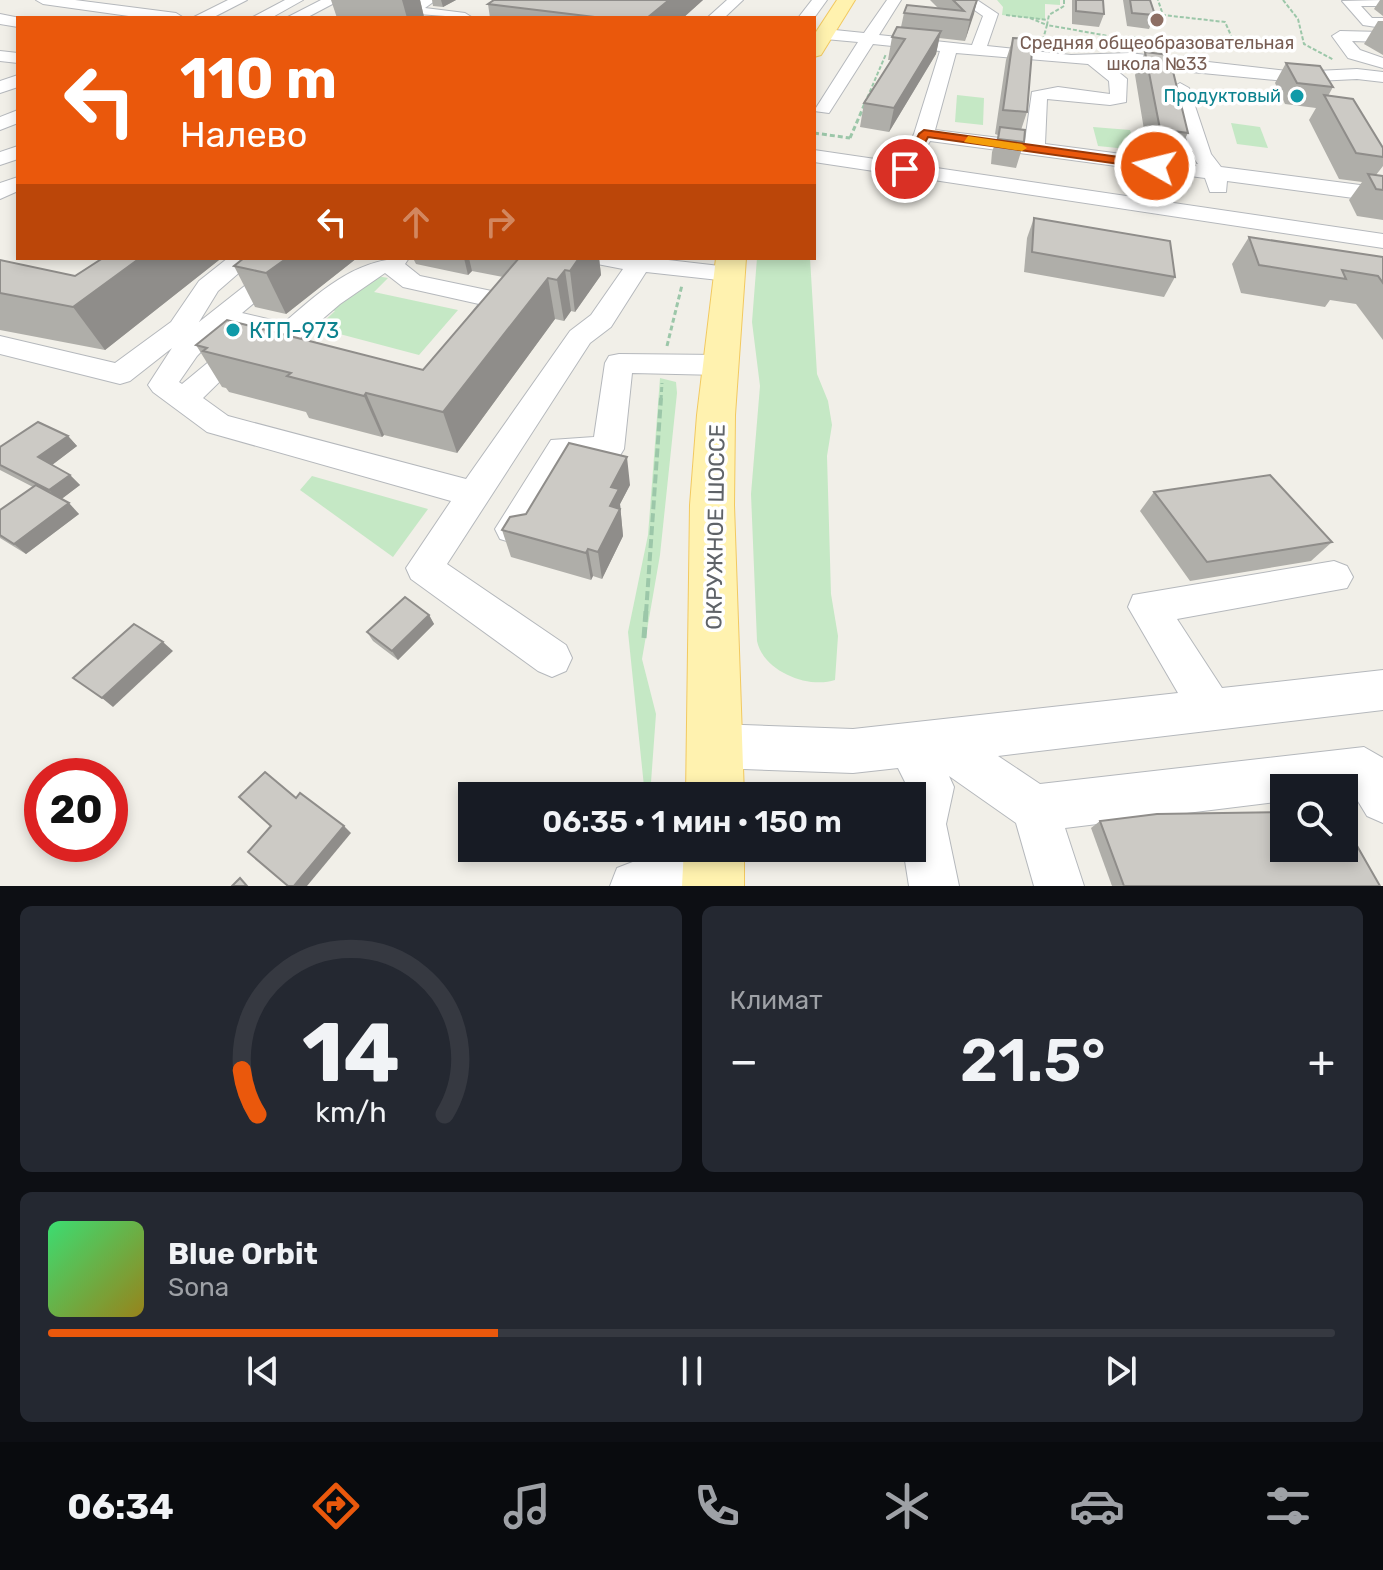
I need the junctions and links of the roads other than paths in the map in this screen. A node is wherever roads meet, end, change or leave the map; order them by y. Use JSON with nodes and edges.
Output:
{"nodes":[{"id":1,"x":43,"y":0,"type":"edge"},
{"id":2,"x":124,"y":0,"type":"edge"},
{"id":3,"x":240,"y":0,"type":"edge"},
{"id":4,"x":296,"y":0,"type":"edge"},
{"id":5,"x":429,"y":0,"type":"edge"},
{"id":6,"x":736,"y":0,"type":"edge"},
{"id":7,"x":820,"y":0,"type":"edge"},
{"id":8,"x":846,"y":0,"type":"edge"},
{"id":9,"x":894,"y":0,"type":"edge"},
{"id":10,"x":967,"y":0,"type":"edge"},
{"id":11,"x":464,"y":1,"type":"edge"},
{"id":12,"x":83,"y":2,"type":"edge"},
{"id":13,"x":161,"y":2,"type":"edge"},
{"id":14,"x":1383,"y":2,"type":"edge"},
{"id":15,"x":339,"y":4,"type":"edge"},
{"id":16,"x":481,"y":4,"type":"dead end"},
{"id":17,"x":135,"y":12,"type":"junction"},
{"id":18,"x":440,"y":14,"type":"junction"},
{"id":19,"x":162,"y":16,"type":"edge"},
{"id":20,"x":204,"y":16,"type":"edge"},
{"id":21,"x":263,"y":16,"type":"edge"},
{"id":22,"x":300,"y":16,"type":"edge"},
{"id":23,"x":452,"y":16,"type":"edge"},
{"id":24,"x":460,"y":16,"type":"edge"},
{"id":25,"x":717,"y":16,"type":"edge"},
{"id":26,"x":808,"y":16,"type":"edge"},
{"id":27,"x":1383,"y":23,"type":"edge"},
{"id":28,"x":1383,"y":37,"type":"edge"},
{"id":29,"x":871,"y":40,"type":"junction"},
{"id":30,"x":817,"y":45,"type":"edge"},
{"id":31,"x":950,"y":46,"type":"junction"},
{"id":32,"x":978,"y":50,"type":"junction"},
{"id":33,"x":1092,"y":59,"type":"junction"},
{"id":34,"x":1383,"y":63,"type":"edge"},
{"id":35,"x":1329,"y":77,"type":"junction"},
{"id":36,"x":1383,"y":77,"type":"edge"},
{"id":37,"x":1180,"y":88,"type":"edge"},
{"id":38,"x":1345,"y":100,"type":"edge"},
{"id":39,"x":822,"y":109,"type":"dead end"},
{"id":40,"x":924,"y":134,"type":"junction"},
{"id":41,"x":1035,"y":149,"type":"junction"},
{"id":42,"x":816,"y":156,"type":"edge"},
{"id":43,"x":905,"y":169,"type":"junction"},
{"id":44,"x":1215,"y":174,"type":"junction"},
{"id":45,"x":1383,"y":195,"type":"edge"},
{"id":46,"x":1225,"y":218,"type":"junction"},
{"id":47,"x":1383,"y":241,"type":"edge"},
{"id":48,"x":241,"y":260,"type":"edge"},
{"id":49,"x":293,"y":260,"type":"edge"},
{"id":50,"x":612,"y":260,"type":"edge"},
{"id":51,"x":394,"y":262,"type":"edge"},
{"id":52,"x":638,"y":265,"type":"junction"},
{"id":53,"x":730,"y":266,"type":"edge"},
{"id":54,"x":222,"y":317,"type":"junction"},
{"id":55,"x":268,"y":338,"type":"junction"},
{"id":56,"x":460,"y":344,"type":"edge"},
{"id":57,"x":0,"y":345,"type":"edge"},
{"id":58,"x":310,"y":348,"type":"edge"},
{"id":59,"x":720,"y":365,"type":"junction"},
{"id":60,"x":184,"y":399,"type":"junction"},
{"id":61,"x":474,"y":494,"type":"junction"},
{"id":62,"x":513,"y":529,"type":"edge"},
{"id":63,"x":1334,"y":577,"type":"dead end"},
{"id":64,"x":552,"y":658,"type":"dead end"},
{"id":65,"x":1383,"y":690,"type":"edge"},
{"id":66,"x":1212,"y":710,"type":"junction"},
{"id":67,"x":924,"y":743,"type":"junction"},
{"id":68,"x":716,"y":746,"type":"junction"},
{"id":69,"x":1377,"y":778,"type":"edge"},
{"id":70,"x":715,"y":782,"type":"edge"},
{"id":71,"x":1035,"y":808,"type":"junction"},
{"id":72,"x":714,"y":867,"type":"edge"},
{"id":73,"x":635,"y":886,"type":"edge"},
{"id":74,"x":934,"y":886,"type":"edge"},
{"id":75,"x":1059,"y":886,"type":"edge"}],
"edges":[{"from":1,"to":12,"type":"street"},
{"from":2,"to":13,"type":"street"},
{"from":3,"to":20,"type":"street"},
{"from":4,"to":21,"type":"street"},
{"from":5,"to":18,"type":"street"},
{"from":6,"to":25,"type":"street"},
{"from":7,"to":26,"type":"street"},
{"from":8,"to":30,"type":"main road"},
{"from":9,"to":29,"type":"street"},
{"from":10,"to":32,"type":"street"},
{"from":11,"to":18,"type":"street"},
{"from":12,"to":17,"type":"street"},
{"from":13,"to":17,"type":"street"},
{"from":14,"to":27,"type":"street"},
{"from":15,"to":22,"type":"street"},
{"from":16,"to":24,"type":"street"},
{"from":17,"to":19,"type":"street"},
{"from":18,"to":23,"type":"street"},
{"from":28,"to":34,"type":"street"},
{"from":29,"to":30,"type":"street"},
{"from":29,"to":31,"type":"street"},
{"from":29,"to":39,"type":"street"},
{"from":31,"to":32,"type":"street"},
{"from":31,"to":40,"type":"street"},
{"from":32,"to":33,"type":"street"},
{"from":33,"to":35,"type":"street"},
{"from":33,"to":41,"type":"street"},
{"from":35,"to":36,"type":"street"},
{"from":35,"to":38,"type":"street"},
{"from":37,"to":44,"type":"street"},
{"from":40,"to":41,"type":"street"},
{"from":40,"to":43,"type":"street"},
{"from":41,"to":44,"type":"street"},
{"from":42,"to":43,"type":"street"},
{"from":43,"to":46,"type":"street"},
{"from":44,"to":45,"type":"street"},
{"from":44,"to":46,"type":"street"},
{"from":46,"to":47,"type":"street"},
{"from":48,"to":57,"type":"street"},
{"from":49,"to":54,"type":"street"},
{"from":50,"to":52,"type":"street"},
{"from":51,"to":55,"type":"street"},
{"from":51,"to":56,"type":"street"},
{"from":52,"to":53,"type":"street"},
{"from":52,"to":61,"type":"street"},
{"from":53,"to":59,"type":"main road","name":"ОКРУЖНОЕ ШОССЕ"},
{"from":54,"to":55,"type":"street"},
{"from":54,"to":60,"type":"street"},
{"from":55,"to":58,"type":"street"},
{"from":55,"to":60,"type":"street"},
{"from":59,"to":62,"type":"street"},
{"from":59,"to":68,"type":"main road","name":"ОКРУЖНОЕ ШОССЕ"},
{"from":60,"to":61,"type":"street"},
{"from":61,"to":64,"type":"street"},
{"from":63,"to":66,"type":"street"},
{"from":65,"to":66,"type":"street"},
{"from":66,"to":67,"type":"street"},
{"from":67,"to":68,"type":"street"},
{"from":67,"to":71,"type":"street"},
{"from":67,"to":74,"type":"street"},
{"from":68,"to":70,"type":"main road","name":"ОКРУЖНОЕ ШОССЕ"},
{"from":69,"to":71,"type":"street"},
{"from":71,"to":75,"type":"street"},
{"from":72,"to":73,"type":"street"}]}
